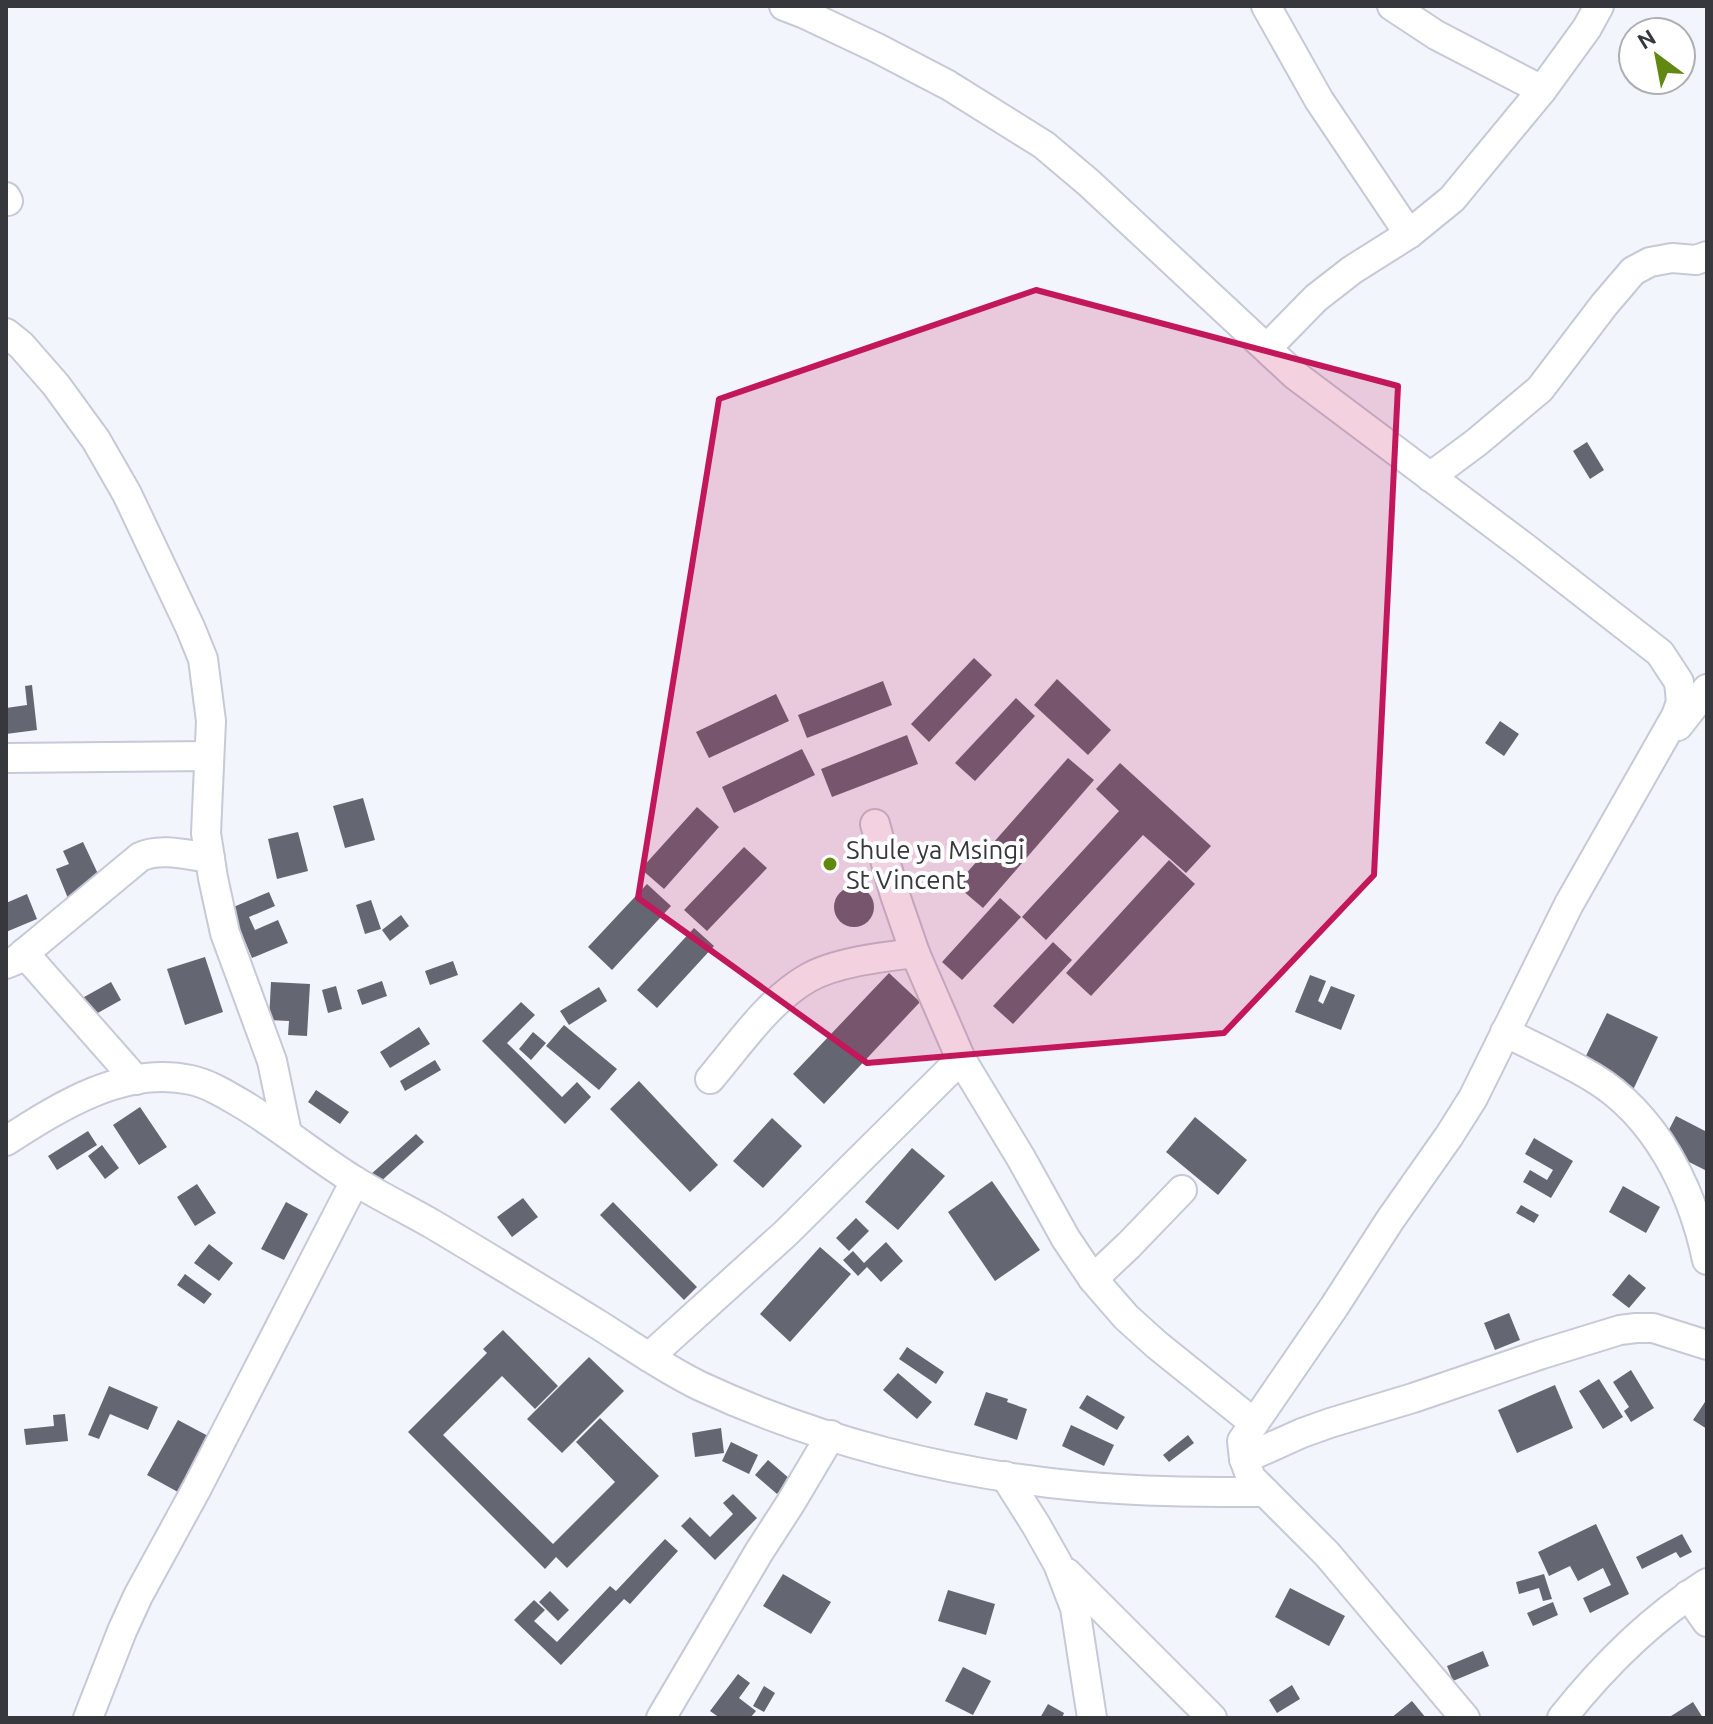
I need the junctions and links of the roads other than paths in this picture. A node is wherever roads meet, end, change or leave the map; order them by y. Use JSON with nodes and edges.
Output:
{"nodes":[{"id":1,"x":784,"y":6,"type":"edge"},
{"id":2,"x":1266,"y":6,"type":"edge"},
{"id":3,"x":1392,"y":6,"type":"edge"},
{"id":4,"x":1599,"y":6,"type":"edge"},
{"id":5,"x":1542,"y":90,"type":"junction"},
{"id":6,"x":1409,"y":234,"type":"junction"},
{"id":7,"x":1707,"y":256,"type":"edge"},
{"id":8,"x":6,"y":333,"type":"edge"},
{"id":9,"x":1267,"y":348,"type":"junction"},
{"id":10,"x":1430,"y":477,"type":"junction"},
{"id":11,"x":1707,"y":689,"type":"edge"},
{"id":12,"x":209,"y":756,"type":"junction"},
{"id":13,"x":1653,"y":756,"type":"junction"},
{"id":14,"x":6,"y":758,"type":"edge"},
{"id":15,"x":875,"y":824,"type":"dead end"},
{"id":16,"x":210,"y":858,"type":"junction"},
{"id":17,"x":915,"y":953,"type":"junction"},
{"id":18,"x":15,"y":959,"type":"edge"},
{"id":19,"x":1505,"y":1032,"type":"junction"},
{"id":20,"x":961,"y":1059,"type":"junction"},
{"id":21,"x":710,"y":1079,"type":"dead end"},
{"id":22,"x":136,"y":1080,"type":"junction"},
{"id":23,"x":287,"y":1133,"type":"junction"},
{"id":24,"x":6,"y":1141,"type":"edge"},
{"id":25,"x":355,"y":1181,"type":"junction"},
{"id":26,"x":1182,"y":1190,"type":"dead end"},
{"id":27,"x":1707,"y":1260,"type":"edge"},
{"id":28,"x":1093,"y":1279,"type":"junction"},
{"id":29,"x":1707,"y":1345,"type":"edge"},
{"id":30,"x":649,"y":1357,"type":"junction"},
{"id":31,"x":1254,"y":1423,"type":"junction"},
{"id":32,"x":831,"y":1435,"type":"junction"},
{"id":33,"x":1244,"y":1459,"type":"junction"},
{"id":34,"x":1005,"y":1476,"type":"junction"},
{"id":35,"x":1265,"y":1492,"type":"junction"},
{"id":36,"x":1058,"y":1564,"type":"junction"},
{"id":37,"x":1697,"y":1589,"type":"edge"},
{"id":38,"x":1707,"y":1622,"type":"edge"},
{"id":39,"x":88,"y":1718,"type":"edge"},
{"id":40,"x":661,"y":1718,"type":"edge"},
{"id":41,"x":1092,"y":1718,"type":"edge"},
{"id":42,"x":1212,"y":1718,"type":"edge"},
{"id":43,"x":1465,"y":1718,"type":"edge"},
{"id":44,"x":1562,"y":1718,"type":"edge"}],
"edges":[{"from":1,"to":9,"type":"street"},
{"from":2,"to":6,"type":"street"},
{"from":3,"to":5,"type":"street"},
{"from":4,"to":5,"type":"street"},
{"from":5,"to":6,"type":"street"},
{"from":6,"to":9,"type":"street"},
{"from":7,"to":10,"type":"street"},
{"from":8,"to":12,"type":"street"},
{"from":9,"to":10,"type":"street"},
{"from":10,"to":13,"type":"street"},
{"from":11,"to":13,"type":"street"},
{"from":12,"to":14,"type":"street"},
{"from":12,"to":16,"type":"street"},
{"from":13,"to":19,"type":"street"},
{"from":15,"to":17,"type":"street"},
{"from":16,"to":18,"type":"street"},
{"from":16,"to":23,"type":"street"},
{"from":17,"to":20,"type":"street"},
{"from":17,"to":21,"type":"street"},
{"from":18,"to":22,"type":"street"},
{"from":19,"to":27,"type":"street"},
{"from":19,"to":31,"type":"street"},
{"from":20,"to":28,"type":"street"},
{"from":20,"to":30,"type":"street"},
{"from":22,"to":23,"type":"street"},
{"from":22,"to":24,"type":"street"},
{"from":23,"to":25,"type":"street"},
{"from":25,"to":30,"type":"street"},
{"from":25,"to":39,"type":"street"},
{"from":26,"to":28,"type":"street"},
{"from":28,"to":31,"type":"street"},
{"from":29,"to":33,"type":"street"},
{"from":30,"to":32,"type":"street"},
{"from":31,"to":33,"type":"street"},
{"from":32,"to":34,"type":"street"},
{"from":32,"to":40,"type":"street"},
{"from":33,"to":35,"type":"street"},
{"from":34,"to":35,"type":"street"},
{"from":34,"to":36,"type":"street"},
{"from":35,"to":43,"type":"street"},
{"from":36,"to":41,"type":"street"},
{"from":36,"to":42,"type":"street"},
{"from":37,"to":38,"type":"street"},
{"from":37,"to":44,"type":"street"}]}
